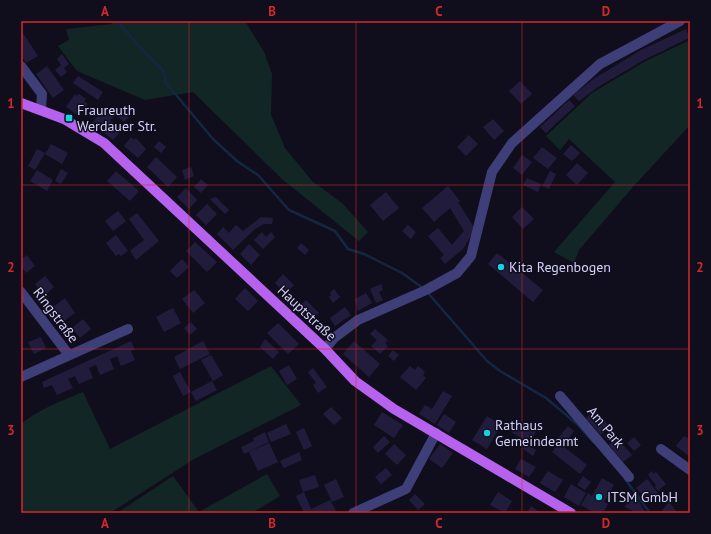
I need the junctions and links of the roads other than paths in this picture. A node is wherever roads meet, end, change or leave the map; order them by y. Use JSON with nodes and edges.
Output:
{"nodes":[{"id":1,"x":680,"y":21,"type":"edge"},
{"id":2,"x":21,"y":66,"type":"edge"},
{"id":3,"x":21,"y":103,"type":"edge"},
{"id":4,"x":42,"y":109,"type":"junction"},
{"id":5,"x":21,"y":292,"type":"edge"},
{"id":6,"x":128,"y":330,"type":"dead end"},
{"id":7,"x":325,"y":349,"type":"junction"},
{"id":8,"x":69,"y":355,"type":"junction"},
{"id":9,"x":21,"y":376,"type":"edge"},
{"id":10,"x":560,"y":396,"type":"dead end"},
{"id":11,"x":436,"y":433,"type":"junction"},
{"id":12,"x":661,"y":449,"type":"dead end"},
{"id":13,"x":690,"y":470,"type":"edge"},
{"id":14,"x":629,"y":477,"type":"dead end"},
{"id":15,"x":353,"y":513,"type":"edge"},
{"id":16,"x":571,"y":513,"type":"edge"}],
"edges":[{"from":1,"to":7,"type":"street"},
{"from":2,"to":4,"type":"street"},
{"from":3,"to":4,"type":"main road","name":"Hauptstraße"},
{"from":4,"to":7,"type":"main road","name":"Hauptstraße"},
{"from":5,"to":8,"type":"street","name":"Ringstraße"},
{"from":6,"to":8,"type":"street","name":"Ringstraße"},
{"from":7,"to":11,"type":"main road","name":"Hauptstraße"},
{"from":8,"to":9,"type":"street","name":"Ringstraße"},
{"from":10,"to":14,"type":"street","name":"Am Park"},
{"from":11,"to":15,"type":"street"},
{"from":11,"to":16,"type":"main road","name":"Hauptstraße"},
{"from":12,"to":13,"type":"street"}]}
